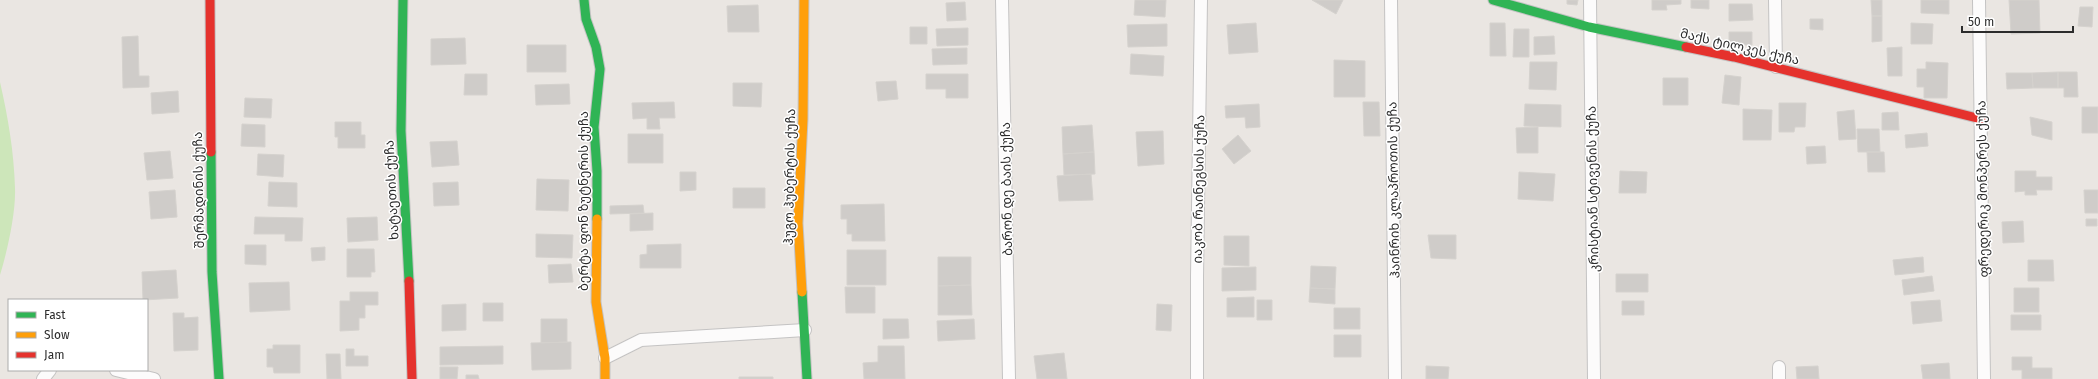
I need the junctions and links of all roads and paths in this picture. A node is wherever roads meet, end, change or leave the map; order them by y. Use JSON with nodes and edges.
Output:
{"nodes":[{"id":1,"x":210,"y":0,"type":"edge"},
{"id":2,"x":403,"y":0,"type":"edge"},
{"id":3,"x":584,"y":0,"type":"edge"},
{"id":4,"x":804,"y":0,"type":"edge"},
{"id":5,"x":1002,"y":0,"type":"edge"},
{"id":6,"x":1201,"y":0,"type":"edge"},
{"id":7,"x":1390,"y":0,"type":"edge"},
{"id":8,"x":1493,"y":0,"type":"edge"},
{"id":9,"x":1590,"y":0,"type":"edge"},
{"id":10,"x":1775,"y":0,"type":"edge"},
{"id":11,"x":1979,"y":0,"type":"edge"},
{"id":12,"x":1589,"y":27,"type":"junction"},
{"id":13,"x":1776,"y":67,"type":"junction"},
{"id":14,"x":1981,"y":119,"type":"junction"},
{"id":15,"x":804,"y":330,"type":"junction"},
{"id":16,"x":605,"y":358,"type":"junction"},
{"id":17,"x":120,"y":371,"type":"edge"},
{"id":18,"x":154,"y":379,"type":"edge"},
{"id":19,"x":219,"y":379,"type":"edge"},
{"id":20,"x":412,"y":379,"type":"edge"},
{"id":21,"x":605,"y":379,"type":"edge"},
{"id":22,"x":807,"y":379,"type":"edge"},
{"id":23,"x":1009,"y":379,"type":"edge"},
{"id":24,"x":1197,"y":379,"type":"edge"},
{"id":25,"x":1395,"y":379,"type":"edge"},
{"id":26,"x":1594,"y":379,"type":"edge"},
{"id":27,"x":1984,"y":379,"type":"edge"}],
"edges":[{"from":1,"to":19,"type":"street","name":"შერმადინის ქუჩა"},
{"from":2,"to":20,"type":"street","name":"ხატაეთის ქუჩა"},
{"from":3,"to":16,"type":"street","name":"ბერტა ფონ ზუტნერის ქუჩა"},
{"from":4,"to":15,"type":"street","name":"ჰუგო ჰუბერტის ქუჩა"},
{"from":5,"to":23,"type":"street","name":"ბარონ დე ბაის ქუჩა"},
{"from":6,"to":24,"type":"street","name":"იაკობ რაინეგსის ქუჩა"},
{"from":7,"to":25,"type":"street","name":"ჰაინრიხ კლაპროთის ქუჩა"},
{"from":8,"to":12,"type":"street","name":"მაქს ტილკეს ქუჩა"},
{"from":9,"to":12,"type":"street","name":"კრისტიან სტივენის ქუჩა"},
{"from":10,"to":13,"type":"street"},
{"from":11,"to":14,"type":"street","name":"ფრედერიკ მონპერეს ქუჩა"},
{"from":12,"to":13,"type":"street","name":"მაქს ტილკეს ქუჩა"},
{"from":12,"to":26,"type":"street","name":"კრისტიან სტივენის ქუჩა"},
{"from":13,"to":14,"type":"street","name":"მაქს ტილკეს ქუჩა"},
{"from":14,"to":27,"type":"street","name":"ფრედერიკ მონპერეს ქუჩა"},
{"from":15,"to":16,"type":"street"},
{"from":15,"to":22,"type":"street","name":"ჰუგო ჰუბერტის ქუჩა"},
{"from":16,"to":21,"type":"street","name":"ბერტა ფონ ზუტნერის ქუჩა"},
{"from":17,"to":18,"type":"street"}]}
